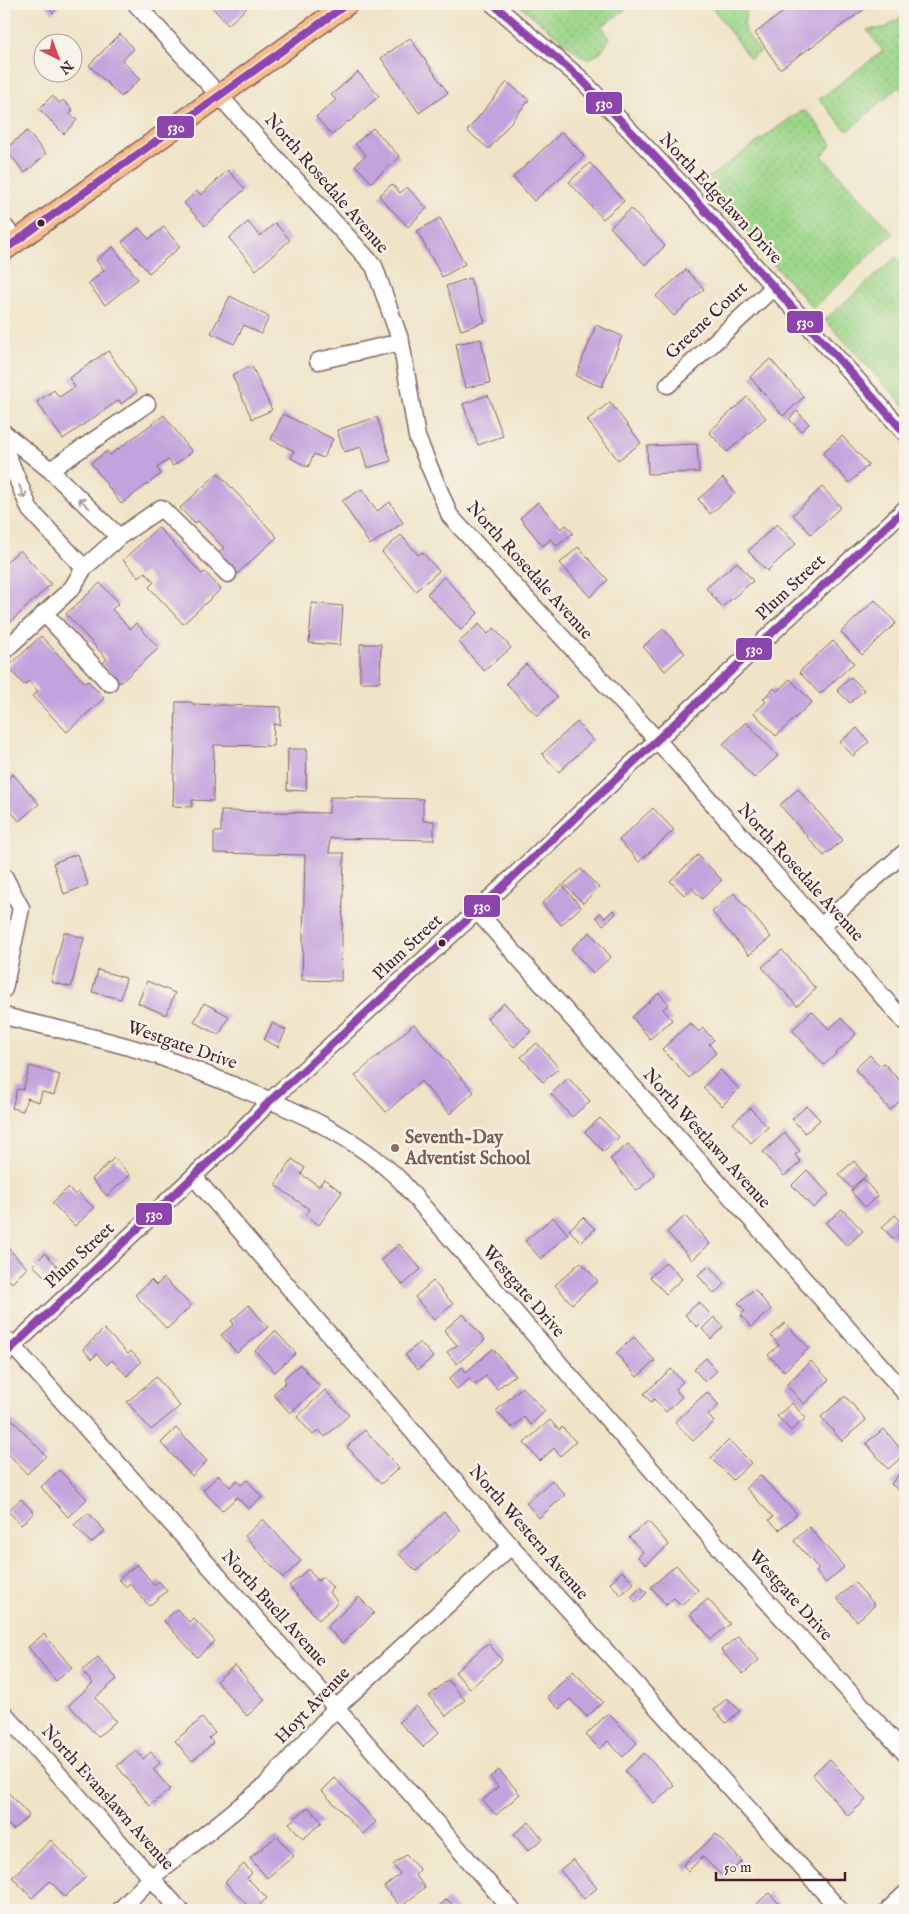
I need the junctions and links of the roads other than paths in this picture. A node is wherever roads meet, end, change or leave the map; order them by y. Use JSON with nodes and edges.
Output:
{"nodes":[{"id":1,"x":136,"y":4,"type":"edge"},
{"id":2,"x":347,"y":4,"type":"edge"},
{"id":3,"x":493,"y":4,"type":"edge"},
{"id":4,"x":220,"y":95,"type":"junction"},
{"id":5,"x":8,"y":239,"type":"edge"},
{"id":6,"x":774,"y":287,"type":"junction"},
{"id":7,"x":401,"y":342,"type":"junction"},
{"id":8,"x":318,"y":361,"type":"dead end"},
{"id":9,"x":668,"y":386,"type":"dead end"},
{"id":10,"x":148,"y":404,"type":"dead end"},
{"id":11,"x":905,"y":433,"type":"edge"},
{"id":12,"x":4,"y":434,"type":"edge"},
{"id":13,"x":4,"y":447,"type":"edge"},
{"id":14,"x":50,"y":470,"type":"junction"},
{"id":15,"x":905,"y":509,"type":"edge"},
{"id":16,"x":119,"y":537,"type":"junction"},
{"id":17,"x":84,"y":568,"type":"junction"},
{"id":18,"x":228,"y":574,"type":"dead end"},
{"id":19,"x":44,"y":613,"type":"junction"},
{"id":20,"x":4,"y":650,"type":"edge"},
{"id":21,"x":109,"y":683,"type":"dead end"},
{"id":22,"x":657,"y":740,"type":"junction"},
{"id":23,"x":905,"y":852,"type":"edge"},
{"id":24,"x":4,"y":876,"type":"edge"},
{"id":25,"x":478,"y":911,"type":"junction"},
{"id":26,"x":821,"y":926,"type":"junction"},
{"id":27,"x":4,"y":989,"type":"edge"},
{"id":28,"x":4,"y":1016,"type":"edge"},
{"id":29,"x":905,"y":1022,"type":"edge"},
{"id":30,"x":271,"y":1100,"type":"junction"},
{"id":31,"x":194,"y":1177,"type":"junction"},
{"id":32,"x":7,"y":1346,"type":"edge"},
{"id":33,"x":905,"y":1394,"type":"edge"},
{"id":34,"x":511,"y":1546,"type":"junction"},
{"id":35,"x":336,"y":1708,"type":"junction"},
{"id":36,"x":4,"y":1713,"type":"edge"},
{"id":37,"x":905,"y":1752,"type":"edge"},
{"id":38,"x":152,"y":1878,"type":"junction"},
{"id":39,"x":905,"y":1894,"type":"edge"},
{"id":40,"x":120,"y":1910,"type":"edge"},
{"id":41,"x":180,"y":1910,"type":"edge"},
{"id":42,"x":512,"y":1910,"type":"edge"},
{"id":43,"x":840,"y":1910,"type":"edge"},
{"id":44,"x":888,"y":1910,"type":"edge"}],
"edges":[{"from":1,"to":4,"type":"street","name":"North Rosedale Avenue"},
{"from":2,"to":4,"type":"main road"},
{"from":3,"to":6,"type":"street","name":"North Edgelawn Drive"},
{"from":4,"to":5,"type":"main road"},
{"from":4,"to":7,"type":"street","name":"North Rosedale Avenue"},
{"from":6,"to":9,"type":"street","name":"Greene Court"},
{"from":6,"to":11,"type":"street","name":"North Edgelawn Drive"},
{"from":7,"to":8,"type":"street"},
{"from":7,"to":22,"type":"street","name":"North Rosedale Avenue"},
{"from":10,"to":14,"type":"street"},
{"from":12,"to":14,"type":"street"},
{"from":13,"to":17,"type":"street","one_way":true},
{"from":16,"to":14,"type":"street","one_way":true},
{"from":15,"to":22,"type":"street","name":"Plum Street"},
{"from":16,"to":17,"type":"street"},
{"from":16,"to":18,"type":"street"},
{"from":17,"to":19,"type":"street"},
{"from":19,"to":20,"type":"street"},
{"from":19,"to":21,"type":"street"},
{"from":22,"to":25,"type":"street","name":"Plum Street"},
{"from":22,"to":26,"type":"street","name":"North Rosedale Avenue"},
{"from":23,"to":26,"type":"street"},
{"from":24,"to":27,"type":"street"},
{"from":25,"to":30,"type":"street","name":"Plum Street"},
{"from":25,"to":33,"type":"street","name":"North Westlawn Avenue"},
{"from":26,"to":29,"type":"street","name":"North Rosedale Avenue"},
{"from":28,"to":30,"type":"street","name":"Westgate Drive"},
{"from":30,"to":31,"type":"street","name":"Plum Street"},
{"from":30,"to":37,"type":"street","name":"Westgate Drive"},
{"from":31,"to":32,"type":"street","name":"Plum Street"},
{"from":31,"to":34,"type":"street","name":"North Western Avenue"},
{"from":32,"to":35,"type":"street","name":"North Buell Avenue"},
{"from":34,"to":35,"type":"street","name":"Hoyt Avenue"},
{"from":34,"to":43,"type":"street","name":"North Western Avenue"},
{"from":35,"to":38,"type":"street","name":"Hoyt Avenue"},
{"from":35,"to":42,"type":"street","name":"North Buell Avenue"},
{"from":36,"to":38,"type":"street","name":"North Evanslawn Avenue"},
{"from":38,"to":40,"type":"street","name":"Hoyt Avenue"},
{"from":38,"to":41,"type":"street","name":"North Evanslawn Avenue"},
{"from":39,"to":44,"type":"street"}]}
